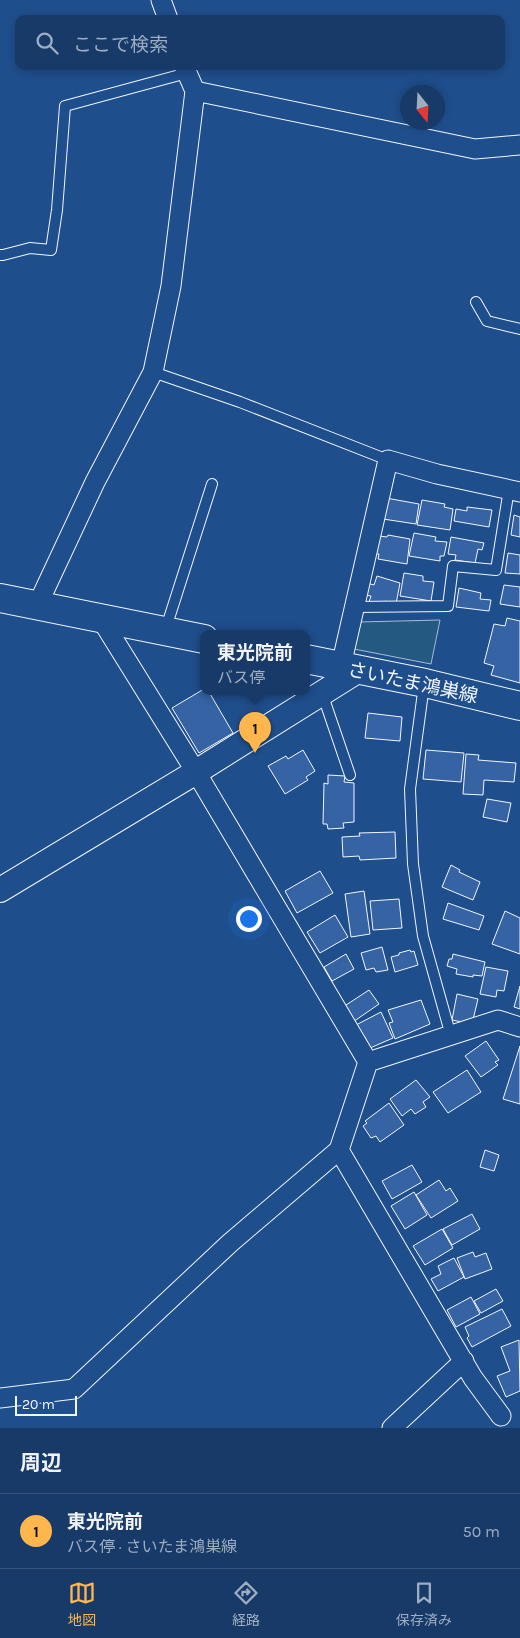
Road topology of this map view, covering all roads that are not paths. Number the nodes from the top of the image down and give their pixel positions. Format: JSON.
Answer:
{"nodes":[{"id":1,"x":161,"y":0,"type":"edge"},
{"id":2,"x":167,"y":15,"type":"edge"},
{"id":3,"x":186,"y":70,"type":"edge"},
{"id":4,"x":194,"y":91,"type":"junction"},
{"id":5,"x":520,"y":145,"type":"edge"},
{"id":6,"x":0,"y":255,"type":"edge"},
{"id":7,"x":476,"y":302,"type":"dead end"},
{"id":8,"x":520,"y":329,"type":"edge"},
{"id":9,"x":153,"y":372,"type":"junction"},
{"id":10,"x":388,"y":460,"type":"junction"},
{"id":11,"x":212,"y":484,"type":"dead end"},
{"id":12,"x":514,"y":490,"type":"edge"},
{"id":13,"x":0,"y":598,"type":"edge"},
{"id":14,"x":37,"y":606,"type":"junction"},
{"id":15,"x":355,"y":607,"type":"junction"},
{"id":16,"x":101,"y":619,"type":"junction"},
{"id":17,"x":164,"y":632,"type":"junction"},
{"id":18,"x":200,"y":638,"type":"edge"},
{"id":19,"x":310,"y":660,"type":"edge"},
{"id":20,"x":350,"y":668,"type":"junction"},
{"id":21,"x":424,"y":683,"type":"junction"},
{"id":22,"x":322,"y":693,"type":"junction"},
{"id":23,"x":520,"y":706,"type":"edge"},
{"id":24,"x":196,"y":772,"type":"junction"},
{"id":25,"x":350,"y":775,"type":"dead end"},
{"id":26,"x":0,"y":890,"type":"edge"},
{"id":27,"x":520,"y":1027,"type":"edge"},
{"id":28,"x":451,"y":1036,"type":"junction"},
{"id":29,"x":368,"y":1062,"type":"junction"},
{"id":30,"x":339,"y":1150,"type":"junction"},
{"id":31,"x":464,"y":1361,"type":"junction"},
{"id":32,"x":0,"y":1398,"type":"edge"},
{"id":33,"x":501,"y":1416,"type":"dead end"},
{"id":34,"x":392,"y":1428,"type":"edge"}],
"edges":[{"from":1,"to":2,"type":"street"},
{"from":3,"to":4,"type":"street"},
{"from":3,"to":6,"type":"lane"},
{"from":4,"to":5,"type":"street"},
{"from":4,"to":9,"type":"street"},
{"from":7,"to":8,"type":"lane"},
{"from":9,"to":10,"type":"lane"},
{"from":9,"to":14,"type":"street"},
{"from":10,"to":12,"type":"street"},
{"from":10,"to":15,"type":"street"},
{"from":11,"to":17,"type":"lane"},
{"from":12,"to":15,"type":"lane"},
{"from":13,"to":14,"type":"main road"},
{"from":14,"to":16,"type":"main road"},
{"from":15,"to":20,"type":"street"},
{"from":16,"to":17,"type":"main road"},
{"from":16,"to":24,"type":"street"},
{"from":17,"to":18,"type":"main road"},
{"from":19,"to":20,"type":"main road","name":"さいたま鴻巣線"},
{"from":20,"to":21,"type":"main road","name":"さいたま鴻巣線"},
{"from":20,"to":22,"type":"street"},
{"from":21,"to":23,"type":"main road","name":"さいたま鴻巣線"},
{"from":21,"to":28,"type":"lane"},
{"from":22,"to":24,"type":"street"},
{"from":22,"to":25,"type":"lane"},
{"from":24,"to":26,"type":"street"},
{"from":24,"to":29,"type":"street"},
{"from":27,"to":28,"type":"street"},
{"from":28,"to":29,"type":"street"},
{"from":29,"to":30,"type":"street"},
{"from":30,"to":31,"type":"street"},
{"from":30,"to":32,"type":"street"},
{"from":31,"to":33,"type":"street"},
{"from":31,"to":34,"type":"street"}]}
